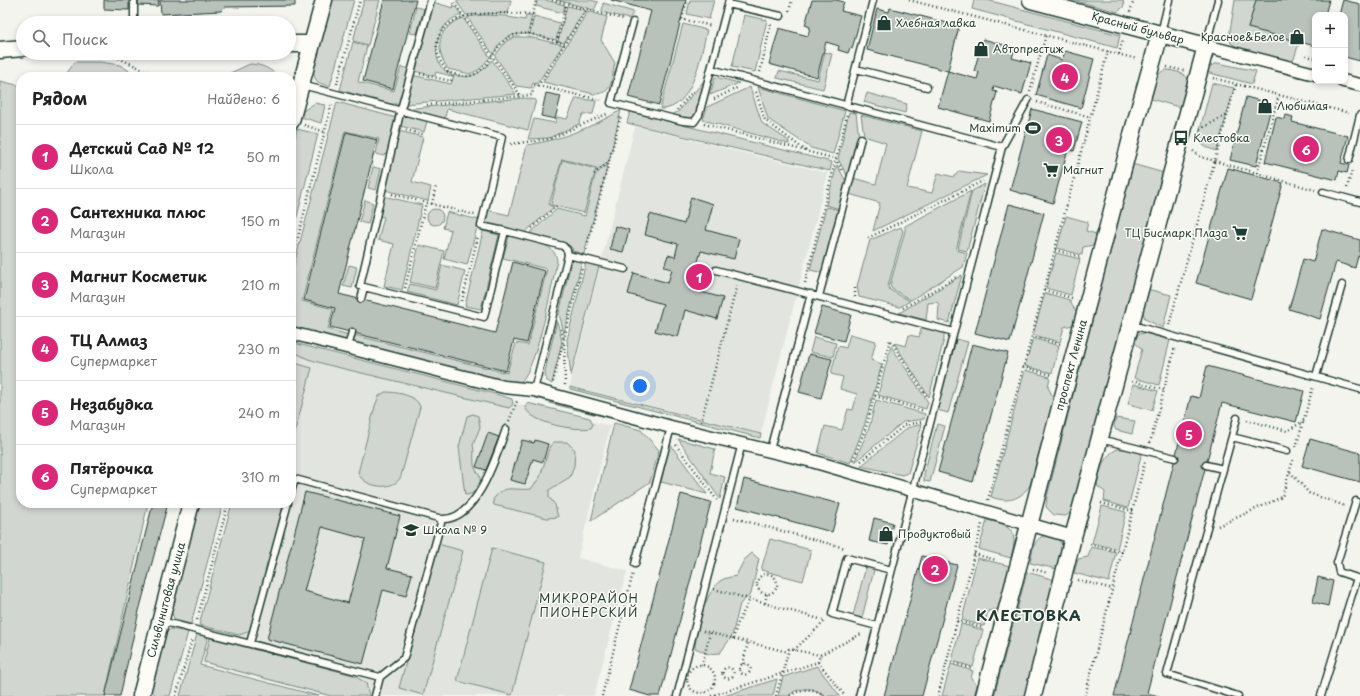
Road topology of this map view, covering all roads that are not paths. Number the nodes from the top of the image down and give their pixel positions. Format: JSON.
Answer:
{"nodes":[{"id":1,"x":134,"y":0,"type":"edge"},
{"id":2,"x":324,"y":0,"type":"edge"},
{"id":3,"x":431,"y":0,"type":"edge"},
{"id":4,"x":873,"y":0,"type":"edge"},
{"id":5,"x":1031,"y":0,"type":"edge"},
{"id":6,"x":1170,"y":0,"type":"edge"},
{"id":7,"x":1218,"y":0,"type":"edge"},
{"id":8,"x":729,"y":2,"type":"edge"},
{"id":9,"x":134,"y":16,"type":"edge"},
{"id":10,"x":781,"y":16,"type":"dead end"},
{"id":11,"x":633,"y":22,"type":"road end"},
{"id":12,"x":1160,"y":34,"type":"junction"},
{"id":13,"x":296,"y":44,"type":"edge"},
{"id":14,"x":311,"y":44,"type":"junction"},
{"id":15,"x":1206,"y":46,"type":"junction"},
{"id":16,"x":16,"y":49,"type":"edge"},
{"id":17,"x":0,"y":50,"type":"edge"},
{"id":18,"x":712,"y":69,"type":"junction"},
{"id":19,"x":856,"y":69,"type":"junction"},
{"id":20,"x":1312,"y":73,"type":"edge"},
{"id":21,"x":1348,"y":82,"type":"edge"},
{"id":22,"x":300,"y":84,"type":"junction"},
{"id":23,"x":1360,"y":86,"type":"edge"},
{"id":24,"x":927,"y":87,"type":"dead end"},
{"id":25,"x":1028,"y":100,"type":"road end"},
{"id":26,"x":848,"y":106,"type":"junction"},
{"id":27,"x":401,"y":110,"type":"junction"},
{"id":28,"x":1360,"y":116,"type":"edge"},
{"id":29,"x":296,"y":122,"type":"edge"},
{"id":30,"x":861,"y":138,"type":"dead end"},
{"id":31,"x":1002,"y":147,"type":"junction"},
{"id":32,"x":1349,"y":160,"type":"road end"},
{"id":33,"x":1323,"y":192,"type":"road end"},
{"id":34,"x":1360,"y":202,"type":"edge"},
{"id":35,"x":505,"y":232,"type":"junction"},
{"id":36,"x":568,"y":255,"type":"junction"},
{"id":37,"x":625,"y":269,"type":"dead end"},
{"id":38,"x":716,"y":270,"type":"dead end"},
{"id":39,"x":1342,"y":285,"type":"dead end"},
{"id":40,"x":364,"y":287,"type":"junction"},
{"id":41,"x":811,"y":294,"type":"junction"},
{"id":42,"x":819,"y":296,"type":"junction"},
{"id":43,"x":361,"y":299,"type":"dead end"},
{"id":44,"x":1130,"y":325,"type":"junction"},
{"id":45,"x":352,"y":332,"type":"dead end"},
{"id":46,"x":954,"y":332,"type":"junction"},
{"id":47,"x":296,"y":334,"type":"edge"},
{"id":48,"x":348,"y":347,"type":"junction"},
{"id":49,"x":1316,"y":376,"type":"junction"},
{"id":50,"x":535,"y":386,"type":"junction"},
{"id":51,"x":1360,"y":389,"type":"edge"},
{"id":52,"x":1237,"y":418,"type":"road end"},
{"id":53,"x":506,"y":429,"type":"road end"},
{"id":54,"x":670,"y":430,"type":"junction"},
{"id":55,"x":1232,"y":437,"type":"junction"},
{"id":56,"x":1100,"y":439,"type":"junction"},
{"id":57,"x":742,"y":443,"type":"junction"},
{"id":58,"x":770,"y":450,"type":"junction"},
{"id":59,"x":1287,"y":451,"type":"dead end"},
{"id":60,"x":1175,"y":458,"type":"dead end"},
{"id":61,"x":1206,"y":465,"type":"dead end"},
{"id":62,"x":1223,"y":469,"type":"junction"},
{"id":63,"x":296,"y":479,"type":"edge"},
{"id":64,"x":912,"y":490,"type":"junction"},
{"id":65,"x":1356,"y":501,"type":"dead end"},
{"id":66,"x":190,"y":508,"type":"edge"},
{"id":67,"x":287,"y":508,"type":"edge"},
{"id":68,"x":442,"y":519,"type":"junction"},
{"id":69,"x":1030,"y":524,"type":"junction"},
{"id":70,"x":1073,"y":537,"type":"junction"},
{"id":71,"x":635,"y":564,"type":"road end"},
{"id":72,"x":891,"y":570,"type":"junction"},
{"id":73,"x":1358,"y":579,"type":"edge"},
{"id":74,"x":161,"y":620,"type":"junction"},
{"id":75,"x":877,"y":626,"type":"junction"},
{"id":76,"x":250,"y":643,"type":"junction"},
{"id":77,"x":380,"y":677,"type":"junction"},
{"id":78,"x":141,"y":696,"type":"edge"},
{"id":79,"x":375,"y":696,"type":"edge"},
{"id":80,"x":677,"y":696,"type":"edge"},
{"id":81,"x":859,"y":696,"type":"edge"},
{"id":82,"x":984,"y":696,"type":"edge"},
{"id":83,"x":1033,"y":696,"type":"edge"},
{"id":84,"x":1238,"y":696,"type":"edge"},
{"id":85,"x":1321,"y":696,"type":"edge"}],
"edges":[{"from":1,"to":9,"type":"lane"},
{"from":2,"to":14,"type":"street"},
{"from":3,"to":27,"type":"lane"},
{"from":4,"to":19,"type":"lane"},
{"from":5,"to":12,"type":"street","name":"Красный бульвар"},
{"from":6,"to":12,"type":"lane"},
{"from":7,"to":15,"type":"lane"},
{"from":8,"to":10,"type":"lane"},
{"from":8,"to":18,"type":"lane"},
{"from":11,"to":18,"type":"lane"},
{"from":12,"to":15,"type":"street","name":"Красный бульвар"},
{"from":12,"to":69,"type":"street","name":"проспект Ленина"},
{"from":13,"to":14,"type":"street"},
{"from":14,"to":22,"type":"street"},
{"from":15,"to":20,"type":"street","name":"Красный бульвар"},
{"from":15,"to":44,"type":"street"},
{"from":16,"to":17,"type":"street"},
{"from":18,"to":26,"type":"lane"},
{"from":19,"to":24,"type":"lane"},
{"from":19,"to":26,"type":"lane"},
{"from":21,"to":23,"type":"street"},
{"from":22,"to":27,"type":"lane"},
{"from":22,"to":29,"type":"street"},
{"from":25,"to":31,"type":"lane"},
{"from":26,"to":31,"type":"lane"},
{"from":27,"to":35,"type":"lane"},
{"from":27,"to":40,"type":"lane"},
{"from":28,"to":32,"type":"lane"},
{"from":30,"to":42,"type":"lane"},
{"from":31,"to":46,"type":"lane"},
{"from":33,"to":34,"type":"lane"},
{"from":35,"to":36,"type":"lane"},
{"from":35,"to":40,"type":"lane"},
{"from":36,"to":37,"type":"lane"},
{"from":36,"to":50,"type":"lane"},
{"from":38,"to":41,"type":"lane"},
{"from":39,"to":49,"type":"lane"},
{"from":40,"to":43,"type":"lane"},
{"from":41,"to":42,"type":"lane"},
{"from":41,"to":58,"type":"lane"},
{"from":42,"to":46,"type":"lane"},
{"from":44,"to":49,"type":"lane"},
{"from":44,"to":56,"type":"street"},
{"from":45,"to":48,"type":"lane"},
{"from":46,"to":64,"type":"lane"},
{"from":47,"to":48,"type":"street"},
{"from":48,"to":50,"type":"street"},
{"from":49,"to":51,"type":"lane"},
{"from":50,"to":54,"type":"street"},
{"from":52,"to":55,"type":"lane"},
{"from":53,"to":68,"type":"lane"},
{"from":54,"to":57,"type":"street"},
{"from":54,"to":71,"type":"lane"},
{"from":55,"to":59,"type":"lane"},
{"from":55,"to":62,"type":"lane"},
{"from":56,"to":60,"type":"lane"},
{"from":56,"to":70,"type":"street"},
{"from":57,"to":58,"type":"street"},
{"from":57,"to":80,"type":"lane"},
{"from":58,"to":64,"type":"street"},
{"from":61,"to":62,"type":"lane"},
{"from":62,"to":84,"type":"lane"},
{"from":63,"to":68,"type":"lane"},
{"from":64,"to":69,"type":"street"},
{"from":64,"to":72,"type":"lane"},
{"from":65,"to":73,"type":"lane"},
{"from":66,"to":74,"type":"street","name":"Сильвинитовая улица"},
{"from":67,"to":76,"type":"lane"},
{"from":68,"to":77,"type":"lane"},
{"from":69,"to":70,"type":"street"},
{"from":69,"to":82,"type":"street","name":"проспект Ленина"},
{"from":70,"to":83,"type":"street"},
{"from":72,"to":75,"type":"lane"},
{"from":72,"to":75,"type":"lane"},
{"from":73,"to":85,"type":"lane"},
{"from":74,"to":76,"type":"lane"},
{"from":74,"to":78,"type":"street","name":"Сильвинитовая улица"},
{"from":75,"to":81,"type":"lane"},
{"from":76,"to":77,"type":"lane"},
{"from":77,"to":79,"type":"lane"}]}
